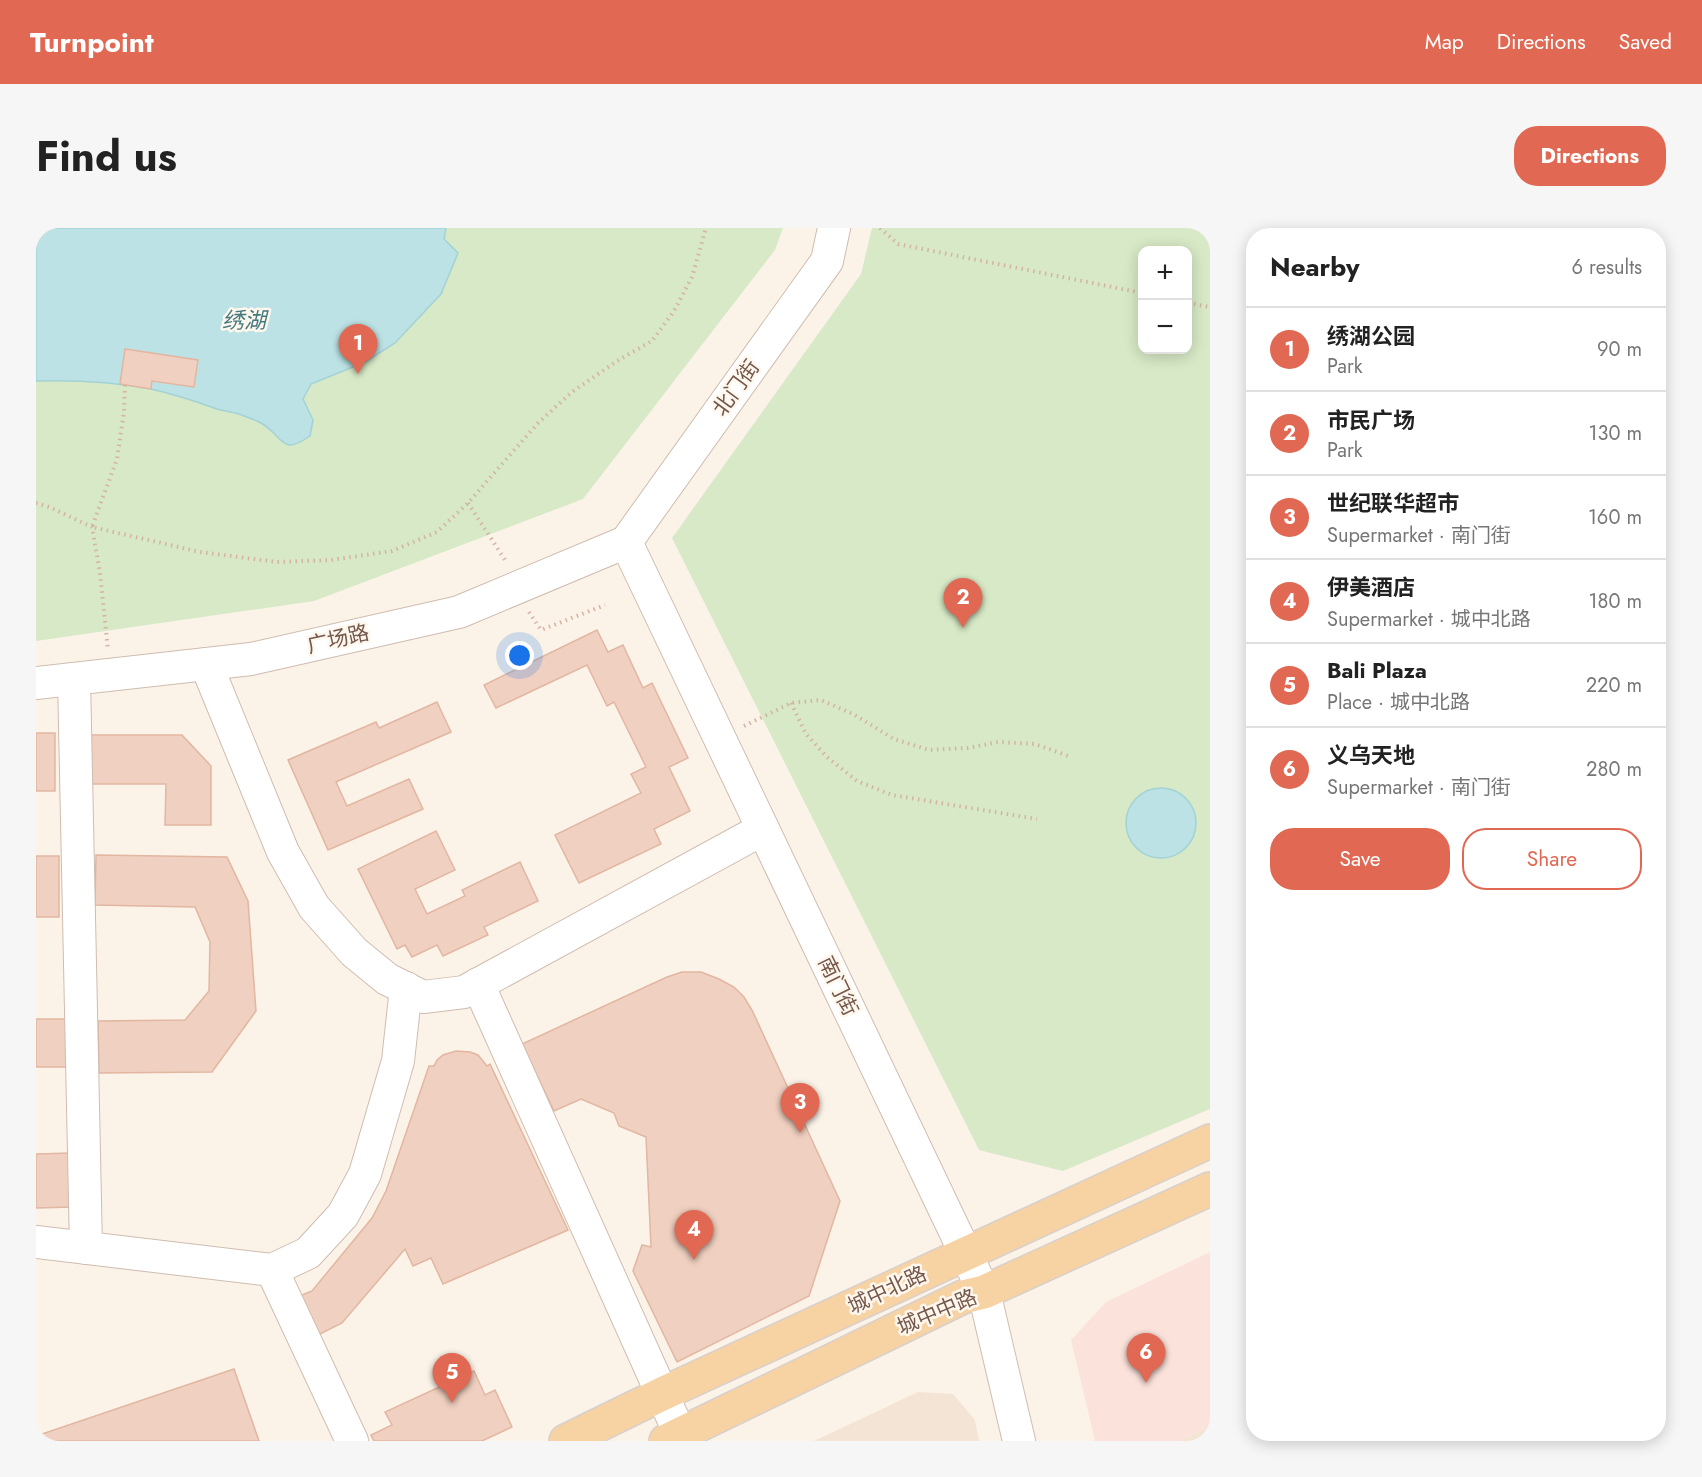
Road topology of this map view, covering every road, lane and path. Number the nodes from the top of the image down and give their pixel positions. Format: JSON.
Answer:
{"nodes":[{"id":1,"x":706,"y":228,"type":"edge"},
{"id":2,"x":834,"y":228,"type":"edge"},
{"id":3,"x":880,"y":228,"type":"edge"},
{"id":4,"x":1138,"y":292,"type":"edge"},
{"id":5,"x":1192,"y":304,"type":"edge"},
{"id":6,"x":1210,"y":307,"type":"edge"},
{"id":7,"x":125,"y":385,"type":"dead end"},
{"id":8,"x":468,"y":503,"type":"junction"},
{"id":9,"x":36,"y":504,"type":"edge"},
{"id":10,"x":92,"y":527,"type":"junction"},
{"id":11,"x":616,"y":546,"type":"junction"},
{"id":12,"x":510,"y":567,"type":"dead end"},
{"id":13,"x":605,"y":605,"type":"dead end"},
{"id":14,"x":526,"y":606,"type":"dead end"},
{"id":15,"x":206,"y":664,"type":"junction"},
{"id":16,"x":111,"y":675,"type":"junction"},
{"id":17,"x":74,"y":679,"type":"junction"},
{"id":18,"x":36,"y":683,"type":"edge"},
{"id":19,"x":791,"y":703,"type":"junction"},
{"id":20,"x":762,"y":717,"type":"dead end"},
{"id":21,"x":1071,"y":757,"type":"dead end"},
{"id":22,"x":1037,"y":819,"type":"dead end"},
{"id":23,"x":755,"y":833,"type":"junction"},
{"id":24,"x":478,"y":984,"type":"junction"},
{"id":25,"x":406,"y":988,"type":"junction"},
{"id":26,"x":1210,"y":1141,"type":"edge"},
{"id":27,"x":1210,"y":1189,"type":"edge"},
{"id":28,"x":36,"y":1242,"type":"edge"},
{"id":29,"x":86,"y":1248,"type":"junction"},
{"id":30,"x":958,"y":1258,"type":"junction"},
{"id":31,"x":272,"y":1270,"type":"junction"},
{"id":32,"x":974,"y":1294,"type":"junction"},
{"id":33,"x":662,"y":1394,"type":"junction"},
{"id":34,"x":673,"y":1438,"type":"edge"},
{"id":35,"x":352,"y":1441,"type":"edge"},
{"id":36,"x":566,"y":1441,"type":"edge"},
{"id":37,"x":997,"y":1441,"type":"edge"},
{"id":38,"x":1019,"y":1441,"type":"edge"}],
"edges":[{"from":1,"to":8,"type":"path"},
{"from":2,"to":11,"type":"street","name":"北门街"},
{"from":3,"to":4,"type":"path"},
{"from":5,"to":6,"type":"path"},
{"from":7,"to":10,"type":"path"},
{"from":8,"to":10,"type":"path"},
{"from":8,"to":12,"type":"path"},
{"from":9,"to":10,"type":"path"},
{"from":10,"to":16,"type":"path"},
{"from":11,"to":15,"type":"street","name":"广场路"},
{"from":11,"to":23,"type":"street","name":"南门街"},
{"from":13,"to":14,"type":"path"},
{"from":15,"to":16,"type":"street","name":"广场路"},
{"from":15,"to":25,"type":"street"},
{"from":16,"to":17,"type":"street","name":"广场路"},
{"from":17,"to":18,"type":"street","name":"广场路"},
{"from":17,"to":29,"type":"street"},
{"from":19,"to":20,"type":"path"},
{"from":19,"to":21,"type":"path"},
{"from":19,"to":22,"type":"path"},
{"from":23,"to":24,"type":"street"},
{"from":23,"to":30,"type":"street","name":"南门街"},
{"from":24,"to":25,"type":"street"},
{"from":24,"to":33,"type":"street"},
{"from":25,"to":31,"type":"street"},
{"from":26,"to":30,"type":"main road","name":"城中北路"},
{"from":27,"to":32,"type":"main road","name":"城中中路"},
{"from":28,"to":29,"type":"street"},
{"from":29,"to":31,"type":"street"},
{"from":30,"to":32,"type":"street","name":"南门街"},
{"from":30,"to":33,"type":"main road","name":"城中北路"},
{"from":31,"to":35,"type":"street"},
{"from":32,"to":34,"type":"main road","name":"城中中路"},
{"from":32,"to":37,"type":"street","name":"南门街"},
{"from":32,"to":38,"type":"street","name":"南门街"},
{"from":33,"to":34,"type":"street"},
{"from":33,"to":36,"type":"main road","name":"城中北路"}]}
